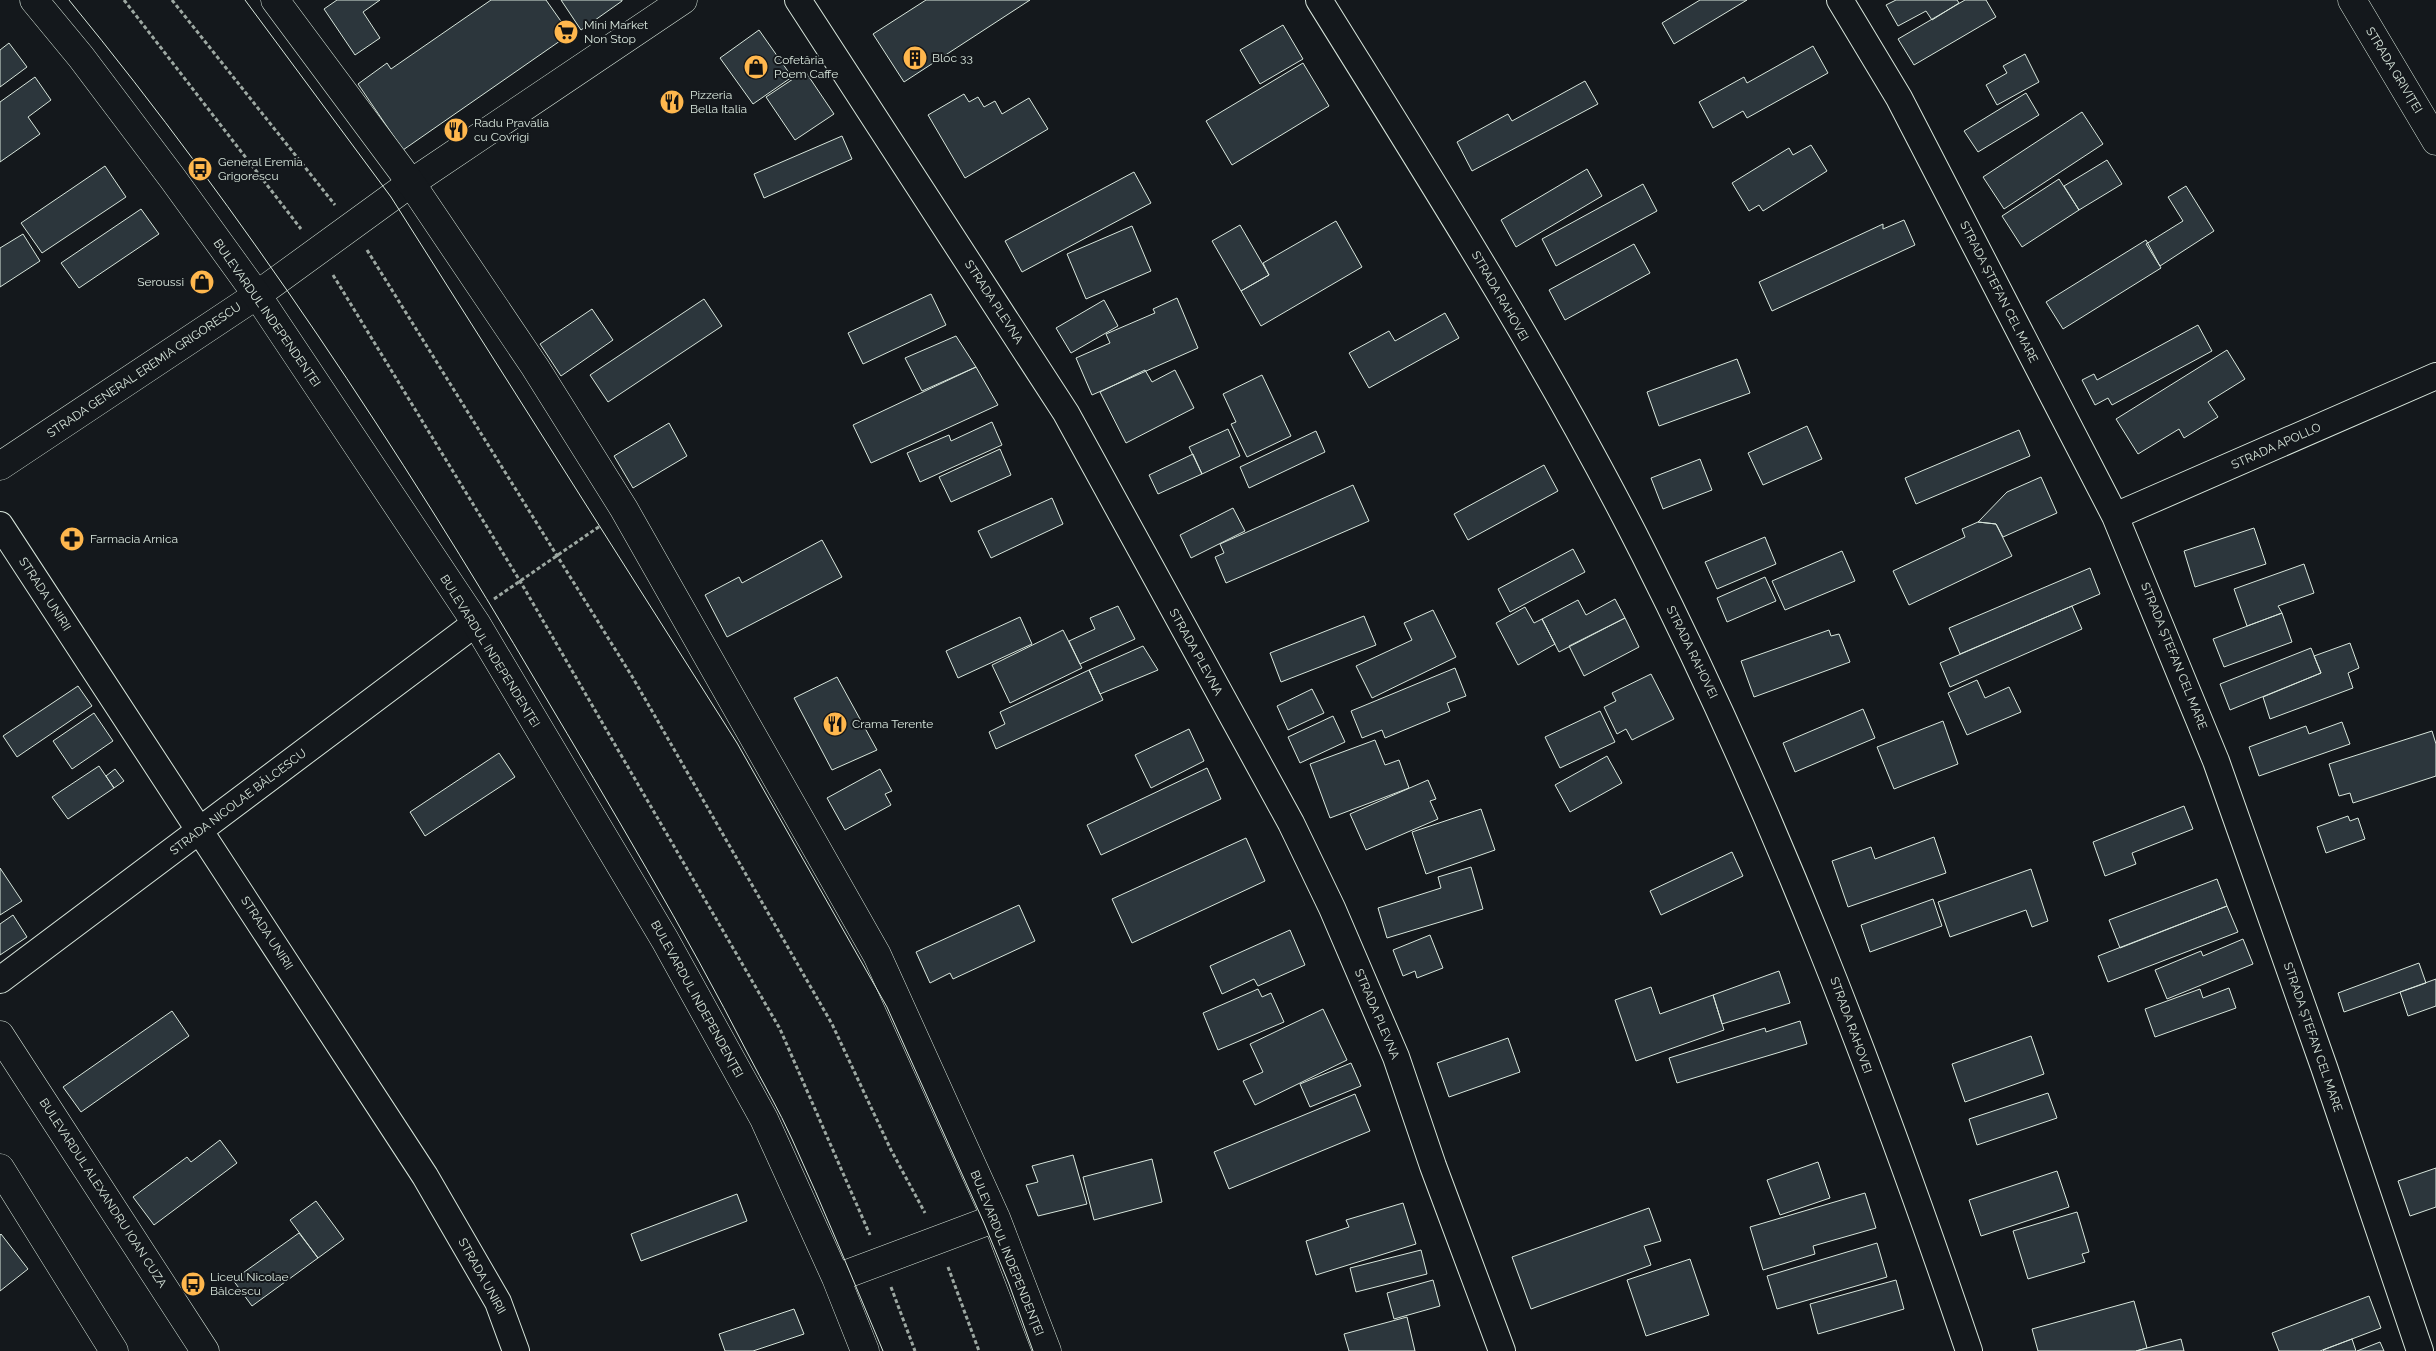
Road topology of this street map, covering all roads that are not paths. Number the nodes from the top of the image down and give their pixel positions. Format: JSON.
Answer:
{"nodes":[{"id":1,"x":34,"y":0,"type":"edge"},
{"id":2,"x":275,"y":0,"type":"edge"},
{"id":3,"x":683,"y":0,"type":"edge"},
{"id":4,"x":798,"y":0,"type":"edge"},
{"id":5,"x":1319,"y":0,"type":"edge"},
{"id":6,"x":1840,"y":0,"type":"edge"},
{"id":7,"x":2352,"y":0,"type":"edge"},
{"id":8,"x":2436,"y":140,"type":"edge"},
{"id":9,"x":411,"y":183,"type":"junction"},
{"id":10,"x":257,"y":295,"type":"junction"},
{"id":11,"x":2436,"y":376,"type":"edge"},
{"id":12,"x":0,"y":466,"type":"edge"},
{"id":13,"x":2115,"y":516,"type":"junction"},
{"id":14,"x":0,"y":525,"type":"edge"},
{"id":15,"x":476,"y":623,"type":"junction"},
{"id":16,"x":200,"y":831,"type":"junction"},
{"id":17,"x":0,"y":980,"type":"edge"},
{"id":18,"x":0,"y":1034,"type":"edge"},
{"id":19,"x":0,"y":1168,"type":"edge"},
{"id":20,"x":996,"y":1218,"type":"junction"},
{"id":21,"x":836,"y":1278,"type":"junction"},
{"id":22,"x":114,"y":1351,"type":"edge"},
{"id":23,"x":205,"y":1351,"type":"edge"},
{"id":24,"x":516,"y":1351,"type":"edge"},
{"id":25,"x":865,"y":1351,"type":"edge"},
{"id":26,"x":1047,"y":1351,"type":"edge"},
{"id":27,"x":1502,"y":1351,"type":"edge"},
{"id":28,"x":1969,"y":1351,"type":"edge"},
{"id":29,"x":2420,"y":1351,"type":"edge"}],
"edges":[{"from":1,"to":10,"type":"main road","name":"BULEVARDUL INDEPENDENȚEI"},
{"from":2,"to":9,"type":"main road","name":"BULEVARDUL INDEPENDENȚEI"},
{"from":3,"to":9,"type":"main road","name":"STRADA GENERAL EREMIA GRIGORESCU"},
{"from":4,"to":27,"type":"street","name":"STRADA PLEVNA"},
{"from":5,"to":28,"type":"street","name":"STRADA RAHOVEI"},
{"from":6,"to":13,"type":"street","name":"STRADA ȘTEFAN CEL MARE"},
{"from":7,"to":8,"type":"main road","name":"STRADA GRIVIȚEI"},
{"from":9,"to":10,"type":"main road","name":"STRADA GENERAL EREMIA GRIGORESCU"},
{"from":9,"to":20,"type":"main road","name":"BULEVARDUL INDEPENDENȚEI"},
{"from":10,"to":12,"type":"main road","name":"STRADA GENERAL EREMIA GRIGORESCU"},
{"from":10,"to":15,"type":"main road","name":"BULEVARDUL INDEPENDENȚEI"},
{"from":11,"to":13,"type":"street","name":"STRADA APOLLO"},
{"from":13,"to":29,"type":"street","name":"STRADA ȘTEFAN CEL MARE"},
{"from":14,"to":16,"type":"street","name":"STRADA UNIRII"},
{"from":15,"to":16,"type":"street","name":"STRADA NICOLAE BĂLCESCU"},
{"from":15,"to":21,"type":"main road","name":"BULEVARDUL INDEPENDENȚEI"},
{"from":16,"to":17,"type":"street","name":"STRADA NICOLAE BĂLCESCU"},
{"from":16,"to":24,"type":"street","name":"STRADA UNIRII"},
{"from":18,"to":23,"type":"main road","name":"BULEVARDUL ALEXANDRU IOAN CUZA"},
{"from":19,"to":22,"type":"main road"},
{"from":20,"to":21,"type":"main road"},
{"from":20,"to":26,"type":"main road","name":"BULEVARDUL INDEPENDENȚEI"},
{"from":21,"to":25,"type":"main road","name":"BULEVARDUL INDEPENDENȚEI"}]}
